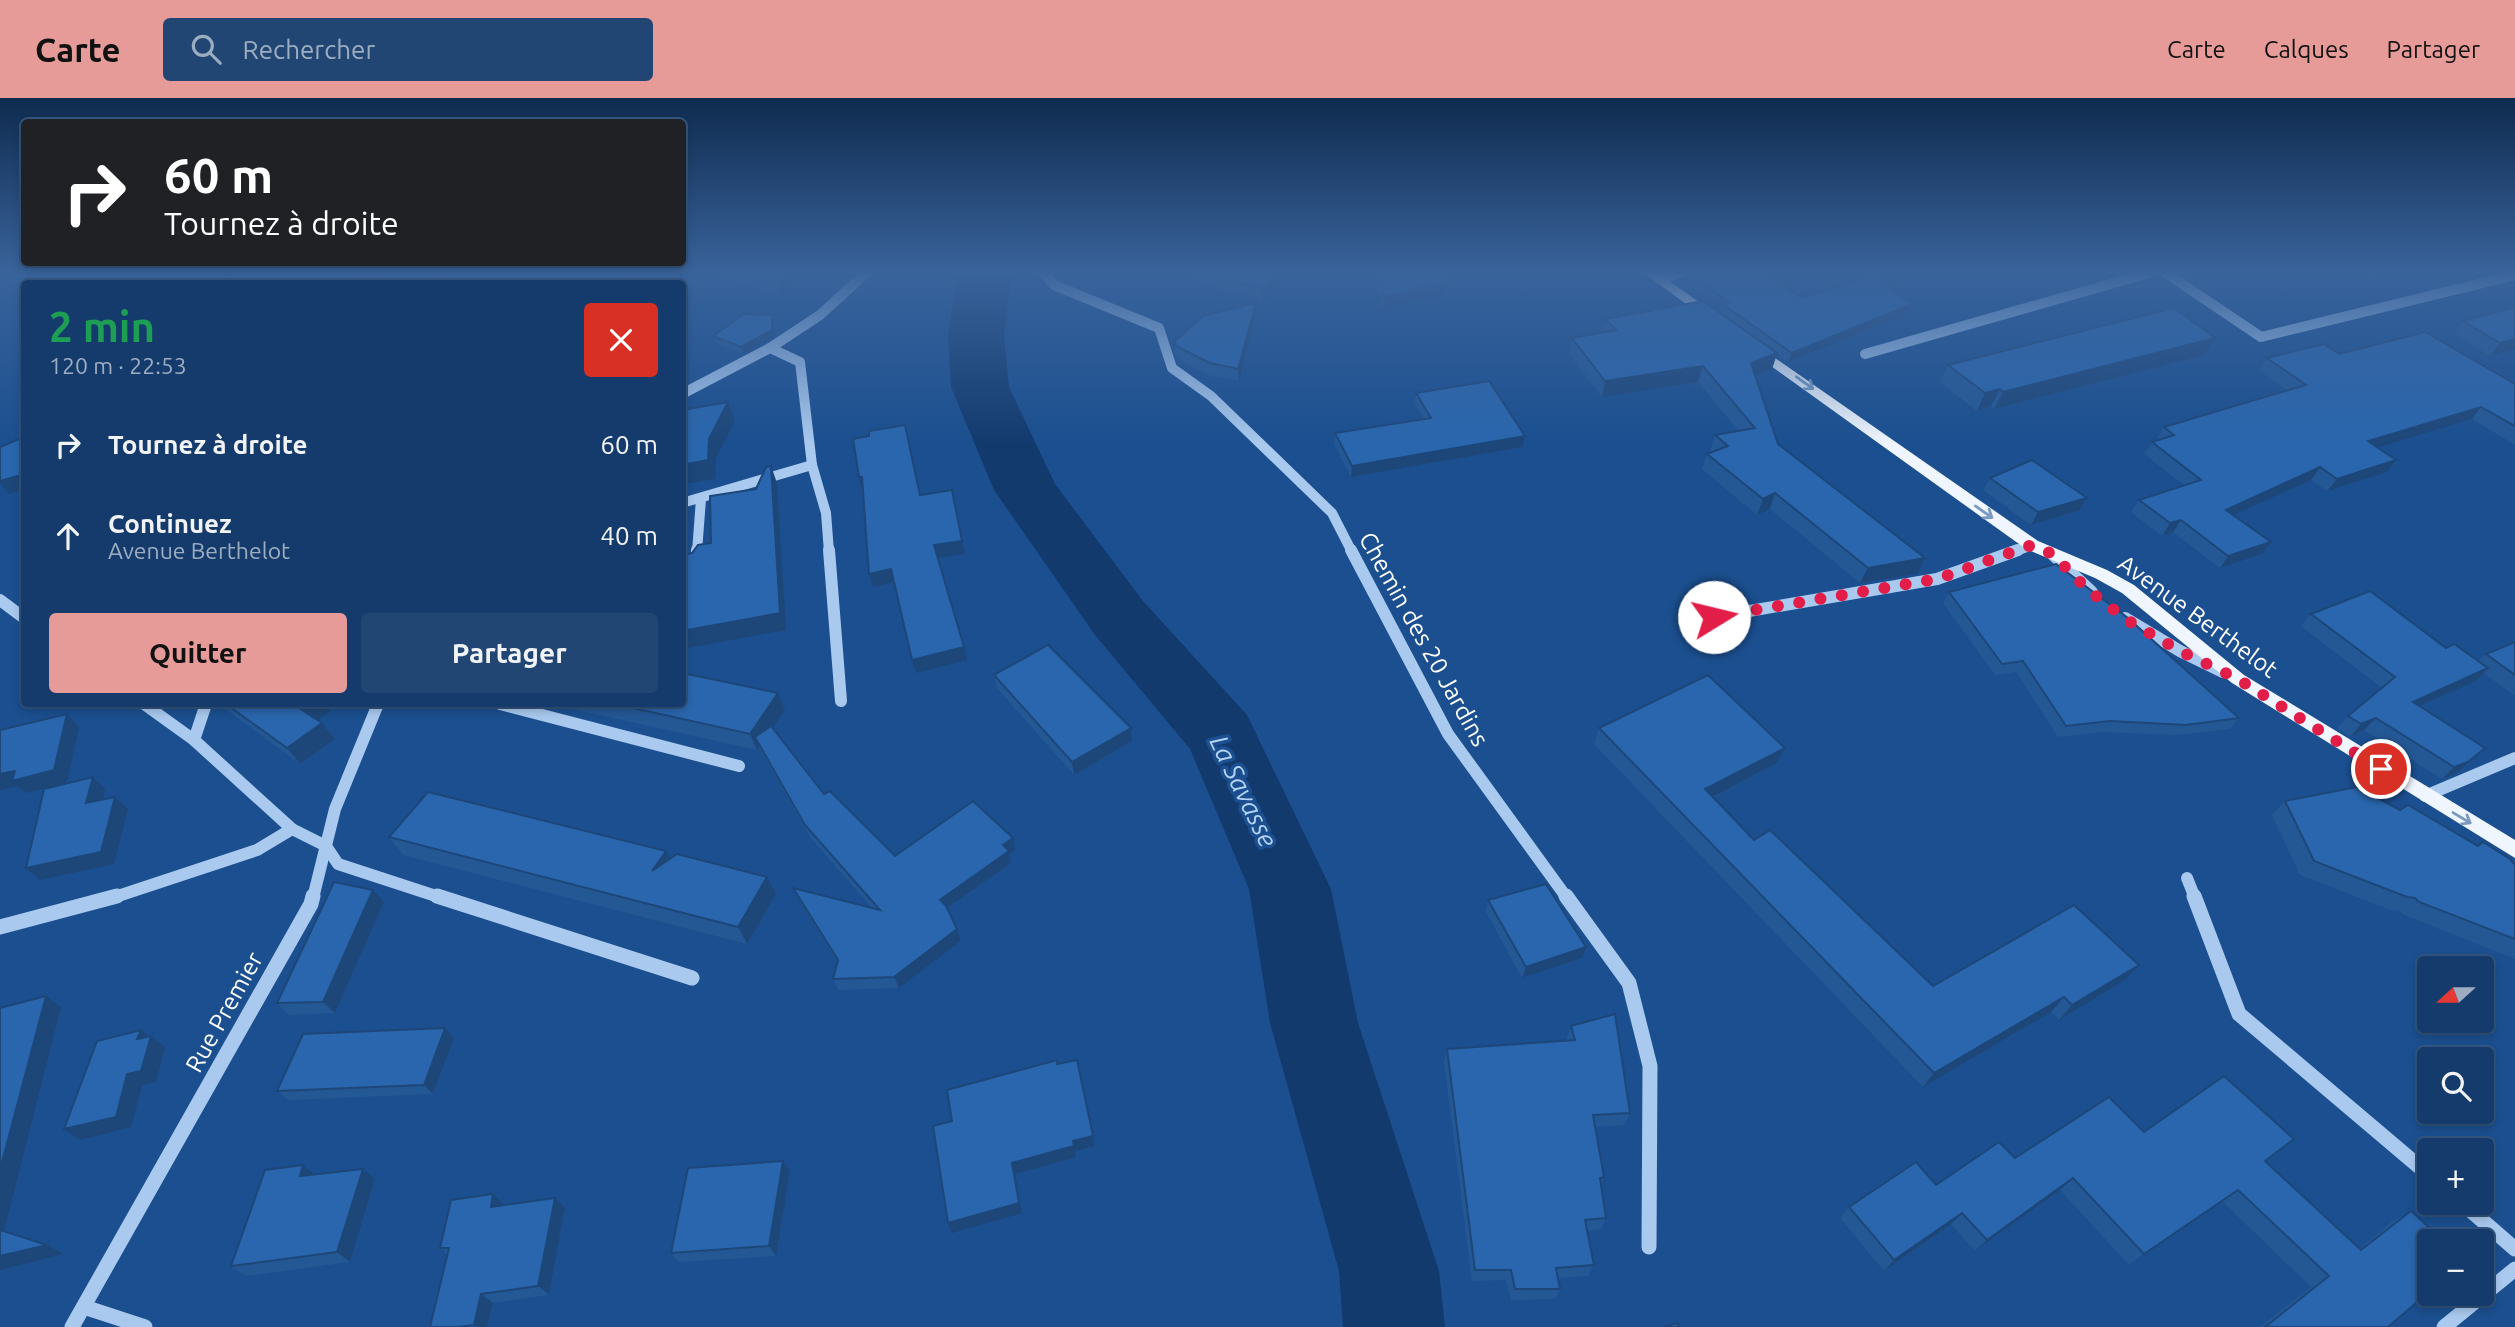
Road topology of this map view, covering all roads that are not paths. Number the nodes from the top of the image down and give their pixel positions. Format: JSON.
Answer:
{"nodes":[{"id":1,"x":797,"y":330,"type":"edge"},
{"id":2,"x":1161,"y":330,"type":"edge"},
{"id":3,"x":1949,"y":330,"type":"edge"},
{"id":4,"x":2252,"y":330,"type":"edge"},
{"id":5,"x":2289,"y":330,"type":"edge"},
{"id":6,"x":1748,"y":342,"type":"edge"},
{"id":7,"x":770,"y":348,"type":"junction"},
{"id":8,"x":1865,"y":355,"type":"dead end"},
{"id":9,"x":686,"y":392,"type":"edge"},
{"id":10,"x":812,"y":464,"type":"junction"},
{"id":11,"x":701,"y":499,"type":"junction"},
{"id":12,"x":686,"y":502,"type":"edge"},
{"id":13,"x":2032,"y":545,"type":"junction"},
{"id":14,"x":2052,"y":554,"type":"junction"},
{"id":15,"x":686,"y":564,"type":"edge"},
{"id":16,"x":0,"y":600,"type":"edge"},
{"id":17,"x":21,"y":616,"type":"edge"},
{"id":18,"x":1714,"y":617,"type":"dead end"},
{"id":19,"x":2238,"y":679,"type":"junction"},
{"id":20,"x":841,"y":701,"type":"dead end"},
{"id":21,"x":148,"y":707,"type":"edge"},
{"id":22,"x":205,"y":707,"type":"edge"},
{"id":23,"x":377,"y":707,"type":"edge"},
{"id":24,"x":512,"y":707,"type":"edge"},
{"id":25,"x":194,"y":740,"type":"junction"},
{"id":26,"x":2515,"y":758,"type":"edge"},
{"id":27,"x":739,"y":766,"type":"dead end"},
{"id":28,"x":2425,"y":796,"type":"junction"},
{"id":29,"x":292,"y":829,"type":"junction"},
{"id":30,"x":326,"y":845,"type":"junction"},
{"id":31,"x":2515,"y":850,"type":"edge"},
{"id":32,"x":2187,"y":878,"type":"dead end"},
{"id":33,"x":0,"y":927,"type":"edge"},
{"id":34,"x":692,"y":978,"type":"dead end"},
{"id":35,"x":2417,"y":1165,"type":"edge"},
{"id":36,"x":2475,"y":1215,"type":"edge"},
{"id":37,"x":1649,"y":1247,"type":"dead end"},
{"id":38,"x":2515,"y":1249,"type":"edge"},
{"id":39,"x":2515,"y":1269,"type":"edge"},
{"id":40,"x":84,"y":1307,"type":"junction"},
{"id":41,"x":72,"y":1327,"type":"edge"},
{"id":42,"x":145,"y":1327,"type":"edge"},
{"id":43,"x":2444,"y":1327,"type":"edge"}],
"edges":[{"from":1,"to":7,"type":"street"},
{"from":2,"to":37,"type":"street","name":"Chemin des 20 Jardins"},
{"from":3,"to":8,"type":"street"},
{"from":4,"to":5,"type":"street"},
{"from":6,"to":13,"type":"main road","name":"Avenue Berthelot","one_way":true},
{"from":7,"to":9,"type":"street"},
{"from":7,"to":10,"type":"street"},
{"from":10,"to":11,"type":"street"},
{"from":10,"to":20,"type":"street"},
{"from":11,"to":12,"type":"street"},
{"from":11,"to":15,"type":"street"},
{"from":13,"to":14,"type":"main road","name":"Avenue Berthelot"},
{"from":13,"to":18,"type":"street"},
{"from":14,"to":19,"type":"street"},
{"from":14,"to":19,"type":"main road","name":"Avenue Berthelot"},
{"from":16,"to":17,"type":"street"},
{"from":19,"to":28,"type":"main road","name":"Avenue Berthelot"},
{"from":21,"to":25,"type":"street"},
{"from":22,"to":25,"type":"street"},
{"from":23,"to":30,"type":"street","name":"Rue Premier"},
{"from":24,"to":27,"type":"street"},
{"from":25,"to":29,"type":"street"},
{"from":26,"to":28,"type":"street"},
{"from":28,"to":31,"type":"main road","name":"Avenue Berthelot","one_way":true},
{"from":29,"to":30,"type":"street"},
{"from":29,"to":33,"type":"street"},
{"from":30,"to":34,"type":"street"},
{"from":30,"to":40,"type":"street","name":"Rue Premier"},
{"from":32,"to":35,"type":"street"},
{"from":36,"to":38,"type":"street"},
{"from":39,"to":43,"type":"street"},
{"from":40,"to":41,"type":"street","name":"Rue Premier"},
{"from":40,"to":42,"type":"street"}]}
